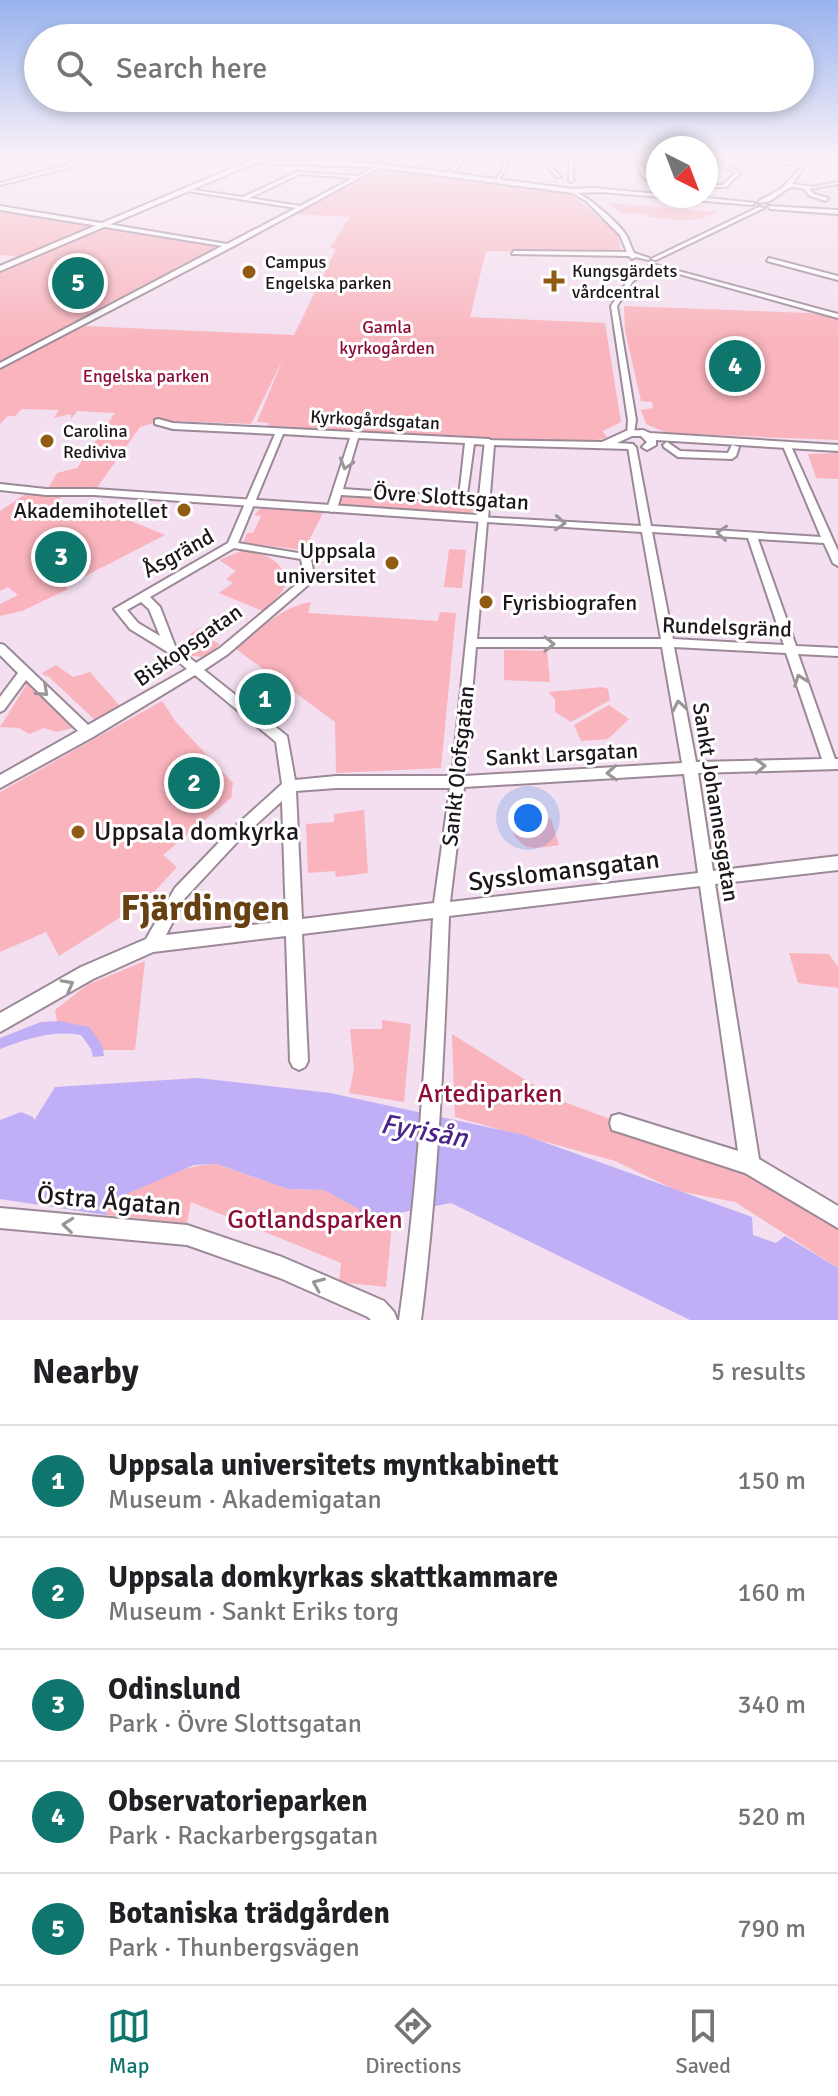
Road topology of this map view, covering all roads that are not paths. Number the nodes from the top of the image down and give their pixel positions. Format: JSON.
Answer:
{"nodes":[{"id":1,"x":59,"y":218,"type":"edge"},
{"id":2,"x":123,"y":218,"type":"edge"},
{"id":3,"x":281,"y":218,"type":"edge"},
{"id":4,"x":608,"y":218,"type":"edge"},
{"id":5,"x":731,"y":218,"type":"edge"},
{"id":6,"x":105,"y":225,"type":"junction"},
{"id":7,"x":230,"y":246,"type":"junction"},
{"id":8,"x":514,"y":253,"type":"dead end"},
{"id":9,"x":629,"y":254,"type":"junction"},
{"id":10,"x":769,"y":260,"type":"dead end"},
{"id":11,"x":652,"y":263,"type":"junction"},
{"id":12,"x":0,"y":269,"type":"edge"},
{"id":13,"x":838,"y":278,"type":"edge"},
{"id":14,"x":838,"y":316,"type":"edge"},
{"id":15,"x":0,"y":366,"type":"edge"},
{"id":16,"x":632,"y":420,"type":"junction"},
{"id":17,"x":158,"y":422,"type":"dead end"},
{"id":18,"x":280,"y":432,"type":"junction"},
{"id":19,"x":355,"y":435,"type":"junction"},
{"id":20,"x":646,"y":439,"type":"junction"},
{"id":21,"x":470,"y":441,"type":"junction"},
{"id":22,"x":628,"y":441,"type":"junction"},
{"id":23,"x":489,"y":442,"type":"junction"},
{"id":24,"x":787,"y":446,"type":"junction"},
{"id":25,"x":838,"y":448,"type":"edge"},
{"id":26,"x":2,"y":487,"type":"edge"},
{"id":27,"x":338,"y":492,"type":"junction"},
{"id":28,"x":250,"y":502,"type":"junction"},
{"id":29,"x":332,"y":509,"type":"junction"},
{"id":30,"x":482,"y":519,"type":"junction"},
{"id":31,"x":647,"y":528,"type":"junction"},
{"id":32,"x":752,"y":535,"type":"junction"},
{"id":33,"x":828,"y":540,"type":"junction"},
{"id":34,"x":232,"y":545,"type":"junction"},
{"id":35,"x":838,"y":563,"type":"edge"},
{"id":36,"x":133,"y":598,"type":"junction"},
{"id":37,"x":471,"y":643,"type":"junction"},
{"id":38,"x":668,"y":643,"type":"junction"},
{"id":39,"x":0,"y":648,"type":"edge"},
{"id":40,"x":170,"y":648,"type":"junction"},
{"id":41,"x":789,"y":649,"type":"junction"},
{"id":42,"x":838,"y":652,"type":"edge"},
{"id":43,"x":195,"y":670,"type":"junction"},
{"id":44,"x":25,"y":672,"type":"junction"},
{"id":45,"x":0,"y":707,"type":"edge"},
{"id":46,"x":88,"y":733,"type":"junction"},
{"id":47,"x":834,"y":764,"type":"edge"},
{"id":48,"x":690,"y":768,"type":"junction"},
{"id":49,"x":0,"y":782,"type":"edge"},
{"id":50,"x":458,"y":782,"type":"junction"},
{"id":51,"x":289,"y":786,"type":"junction"},
{"id":52,"x":838,"y":863,"type":"edge"},
{"id":53,"x":707,"y":879,"type":"junction"},
{"id":54,"x":441,"y":910,"type":"junction"},
{"id":55,"x":295,"y":929,"type":"junction"},
{"id":56,"x":152,"y":944,"type":"junction"},
{"id":57,"x":0,"y":1023,"type":"edge"},
{"id":58,"x":299,"y":1061,"type":"dead end"},
{"id":59,"x":619,"y":1123,"type":"dead end"},
{"id":60,"x":750,"y":1165,"type":"junction"},
{"id":61,"x":0,"y":1218,"type":"edge"},
{"id":62,"x":838,"y":1218,"type":"edge"},
{"id":63,"x":386,"y":1320,"type":"edge"},
{"id":64,"x":410,"y":1320,"type":"edge"}],
"edges":[{"from":1,"to":6,"type":"street"},
{"from":2,"to":6,"type":"street"},
{"from":3,"to":7,"type":"street"},
{"from":4,"to":9,"type":"street"},
{"from":5,"to":11,"type":"street","name":"Sankt Johannesgatan"},
{"from":6,"to":7,"type":"street"},
{"from":6,"to":12,"type":"street"},
{"from":7,"to":15,"type":"street"},
{"from":8,"to":9,"type":"street"},
{"from":9,"to":11,"type":"street"},
{"from":10,"to":13,"type":"street"},
{"from":11,"to":14,"type":"street"},
{"from":11,"to":16,"type":"street","name":"Sankt Johannesgatan"},
{"from":16,"to":20,"type":"street"},
{"from":16,"to":22,"type":"street","name":"Sankt Johannesgatan"},
{"from":17,"to":18,"type":"street","name":"Kyrkogårdsgatan"},
{"from":18,"to":19,"type":"street","name":"Kyrkogårdsgatan"},
{"from":18,"to":28,"type":"street","name":"Åsgränd"},
{"from":19,"to":21,"type":"street","name":"Kyrkogårdsgatan"},
{"from":19,"to":27,"type":"street","one_way":true},
{"from":20,"to":22,"type":"street","name":"Kyrkogårdsgatan"},
{"from":20,"to":24,"type":"street"},
{"from":20,"to":24,"type":"street"},
{"from":21,"to":23,"type":"street","name":"Kyrkogårdsgatan"},
{"from":21,"to":27,"type":"street","name":"Övre Slottsgatan"},
{"from":22,"to":23,"type":"street","name":"Kyrkogårdsgatan"},
{"from":22,"to":31,"type":"street","name":"Sankt Johannesgatan"},
{"from":23,"to":30,"type":"street","name":"Sankt Olofsgatan"},
{"from":24,"to":25,"type":"street"},
{"from":24,"to":33,"type":"street"},
{"from":26,"to":28,"type":"street","name":"Övre Slottsgatan"},
{"from":27,"to":29,"type":"street"},
{"from":28,"to":29,"type":"street","name":"Övre Slottsgatan"},
{"from":28,"to":34,"type":"street","name":"Åsgränd"},
{"from":29,"to":30,"type":"street","name":"Övre Slottsgatan"},
{"from":30,"to":31,"type":"street","name":"Övre Slottsgatan","one_way":true},
{"from":30,"to":37,"type":"street","name":"Sankt Olofsgatan"},
{"from":32,"to":31,"type":"street","name":"Övre Slottsgatan","one_way":true},
{"from":31,"to":38,"type":"street","name":"Sankt Johannesgatan"},
{"from":32,"to":33,"type":"street","name":"Övre Slottsgatan"},
{"from":32,"to":41,"type":"street"},
{"from":33,"to":35,"type":"street"},
{"from":34,"to":36,"type":"street","name":"Åsgränd"},
{"from":34,"to":43,"type":"street","name":"Biskopsgatan"},
{"from":36,"to":40,"type":"street"},
{"from":36,"to":40,"type":"street","name":"Åsgränd"},
{"from":37,"to":38,"type":"street","name":"Rundelsgränd","one_way":true},
{"from":37,"to":50,"type":"street","name":"Sankt Olofsgatan"},
{"from":38,"to":41,"type":"street","name":"Rundelsgränd"},
{"from":48,"to":38,"type":"street","name":"Sankt Johannesgatan","one_way":true},
{"from":39,"to":44,"type":"street"},
{"from":40,"to":43,"type":"street"},
{"from":41,"to":42,"type":"street","name":"Rundelsgränd"},
{"from":47,"to":41,"type":"street","one_way":true},
{"from":43,"to":46,"type":"street","name":"Biskopsgatan"},
{"from":43,"to":51,"type":"street"},
{"from":44,"to":45,"type":"street"},
{"from":44,"to":46,"type":"street","one_way":true},
{"from":46,"to":49,"type":"street","name":"Biskopsgatan"},
{"from":48,"to":47,"type":"street","name":"Sankt Larsgatan","one_way":true},
{"from":48,"to":50,"type":"street","name":"Sankt Larsgatan","one_way":true},
{"from":48,"to":53,"type":"street","name":"Sankt Johannesgatan"},
{"from":50,"to":51,"type":"street","name":"Sankt Larsgatan"},
{"from":50,"to":54,"type":"street","name":"Sankt Olofsgatan"},
{"from":51,"to":55,"type":"street"},
{"from":51,"to":56,"type":"street"},
{"from":52,"to":53,"type":"street","name":"Sysslomansgatan"},
{"from":53,"to":54,"type":"street","name":"Sysslomansgatan"},
{"from":53,"to":60,"type":"street","name":"Sankt Johannesgatan"},
{"from":54,"to":55,"type":"street","name":"Sysslomansgatan"},
{"from":54,"to":64,"type":"street","name":"Sankt Olofsgatan"},
{"from":55,"to":56,"type":"street","name":"Sysslomansgatan"},
{"from":55,"to":58,"type":"street"},
{"from":57,"to":56,"type":"street","name":"Sysslomansgatan","one_way":true},
{"from":59,"to":60,"type":"street"},
{"from":60,"to":62,"type":"street"},
{"from":63,"to":61,"type":"street","name":"Östra Ågatan","one_way":true}]}
